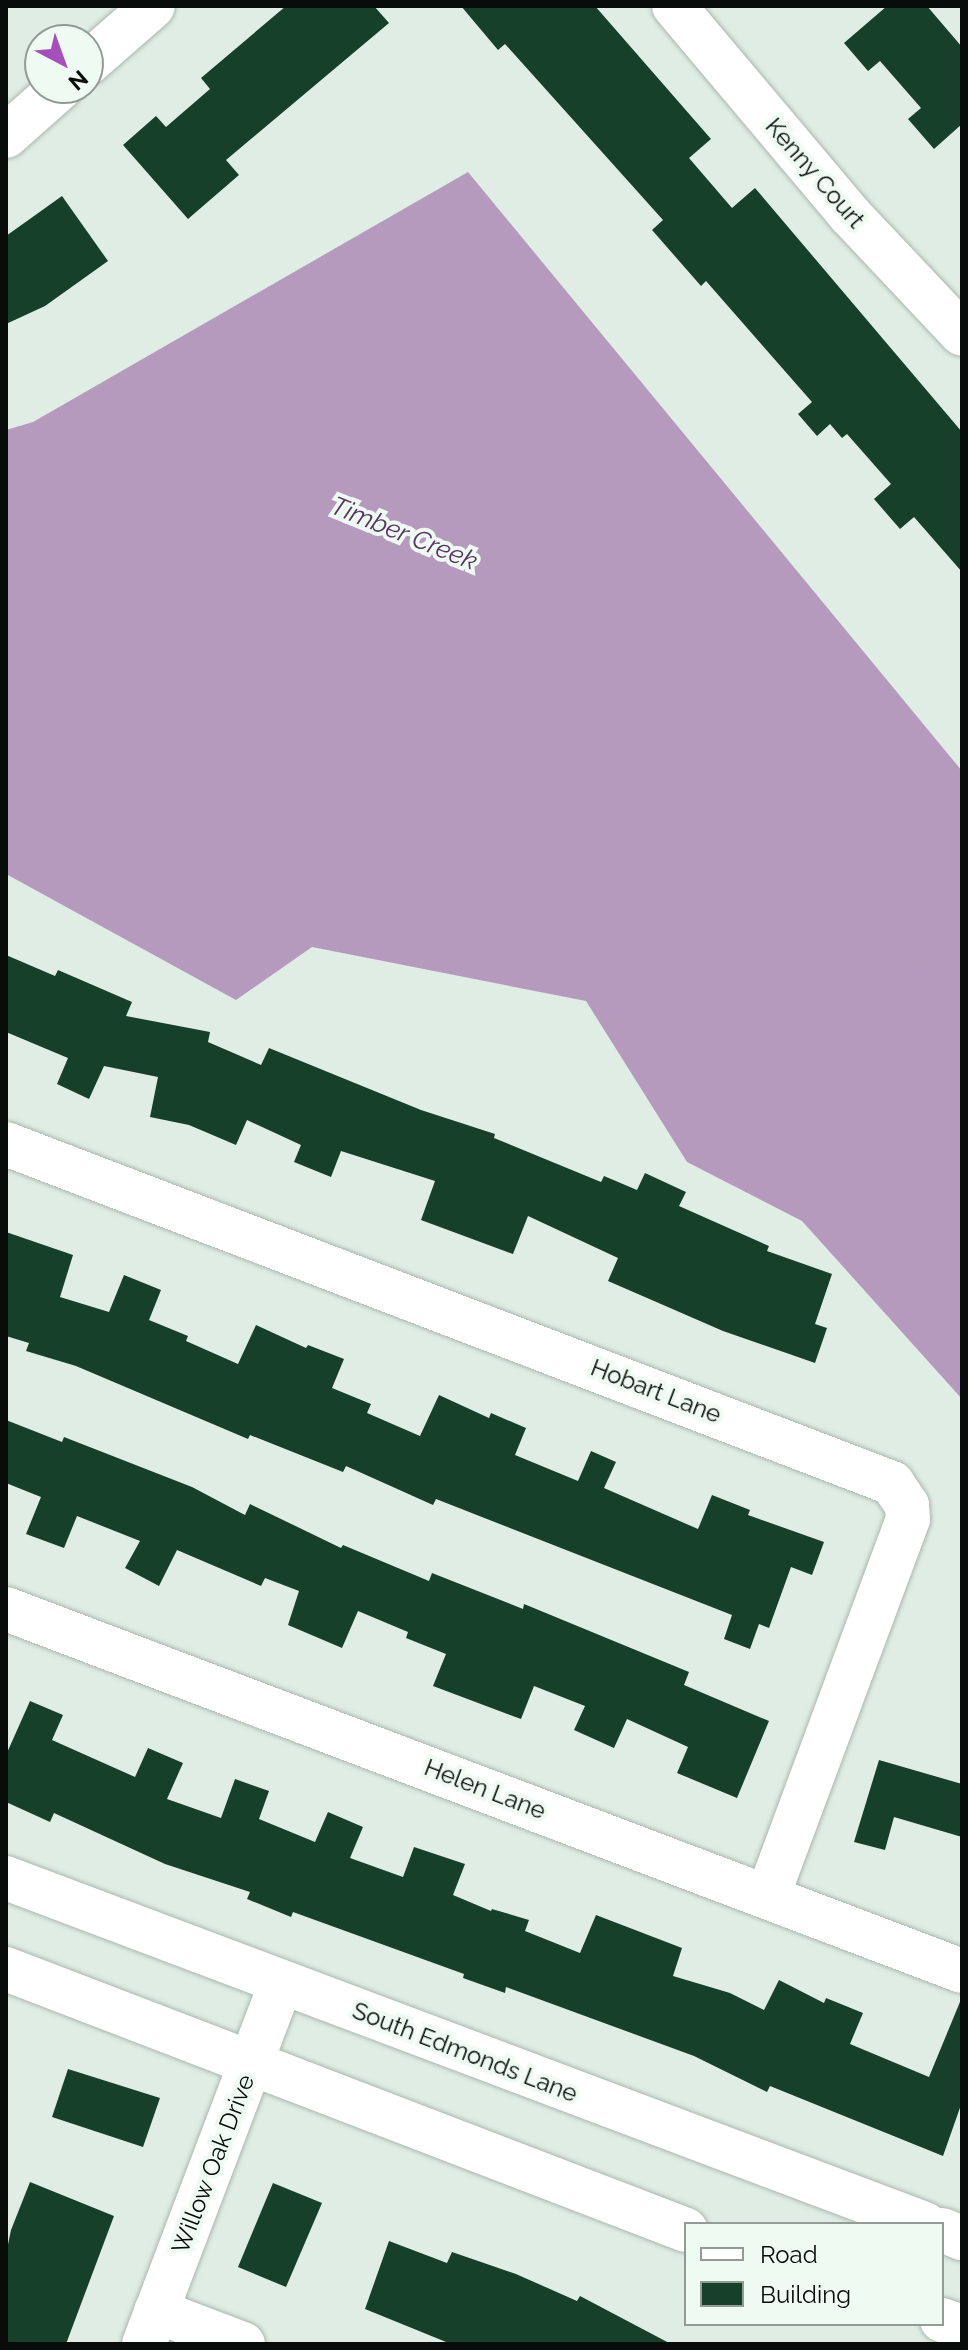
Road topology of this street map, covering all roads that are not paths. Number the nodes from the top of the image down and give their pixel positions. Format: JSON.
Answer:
{"nodes":[{"id":1,"x":153,"y":6,"type":"edge"},
{"id":2,"x":674,"y":6,"type":"edge"},
{"id":3,"x":104,"y":49,"type":"edge"},
{"id":4,"x":42,"y":104,"type":"edge"},
{"id":5,"x":6,"y":136,"type":"edge"},
{"id":6,"x":962,"y":334,"type":"edge"},
{"id":7,"x":6,"y":1144,"type":"edge"},
{"id":8,"x":6,"y":1609,"type":"edge"},
{"id":9,"x":6,"y":1878,"type":"edge"},
{"id":10,"x":768,"y":1895,"type":"junction"},
{"id":11,"x":6,"y":1969,"type":"edge"},
{"id":12,"x":962,"y":1971,"type":"edge"},
{"id":13,"x":281,"y":1983,"type":"junction"},
{"id":14,"x":253,"y":2062,"type":"junction"},
{"id":15,"x":920,"y":2222,"type":"edge"},
{"id":16,"x":684,"y":2229,"type":"edge"},
{"id":17,"x":150,"y":2327,"type":"edge"},
{"id":18,"x":243,"y":2344,"type":"edge"}],
"edges":[{"from":1,"to":3,"type":"street"},
{"from":2,"to":6,"type":"street","name":"Kenny Court"},
{"from":4,"to":5,"type":"street"},
{"from":7,"to":10,"type":"street","name":"Hobart Lane"},
{"from":8,"to":10,"type":"street","name":"Helen Lane"},
{"from":9,"to":13,"type":"street","name":"South Edmonds Lane"},
{"from":10,"to":12,"type":"street","name":"Helen Lane"},
{"from":11,"to":14,"type":"street"},
{"from":13,"to":14,"type":"street","name":"Willow Oak Drive"},
{"from":13,"to":15,"type":"street","name":"South Edmonds Lane"},
{"from":14,"to":16,"type":"street"},
{"from":14,"to":17,"type":"street","name":"Willow Oak Drive"},
{"from":17,"to":18,"type":"street"}]}
